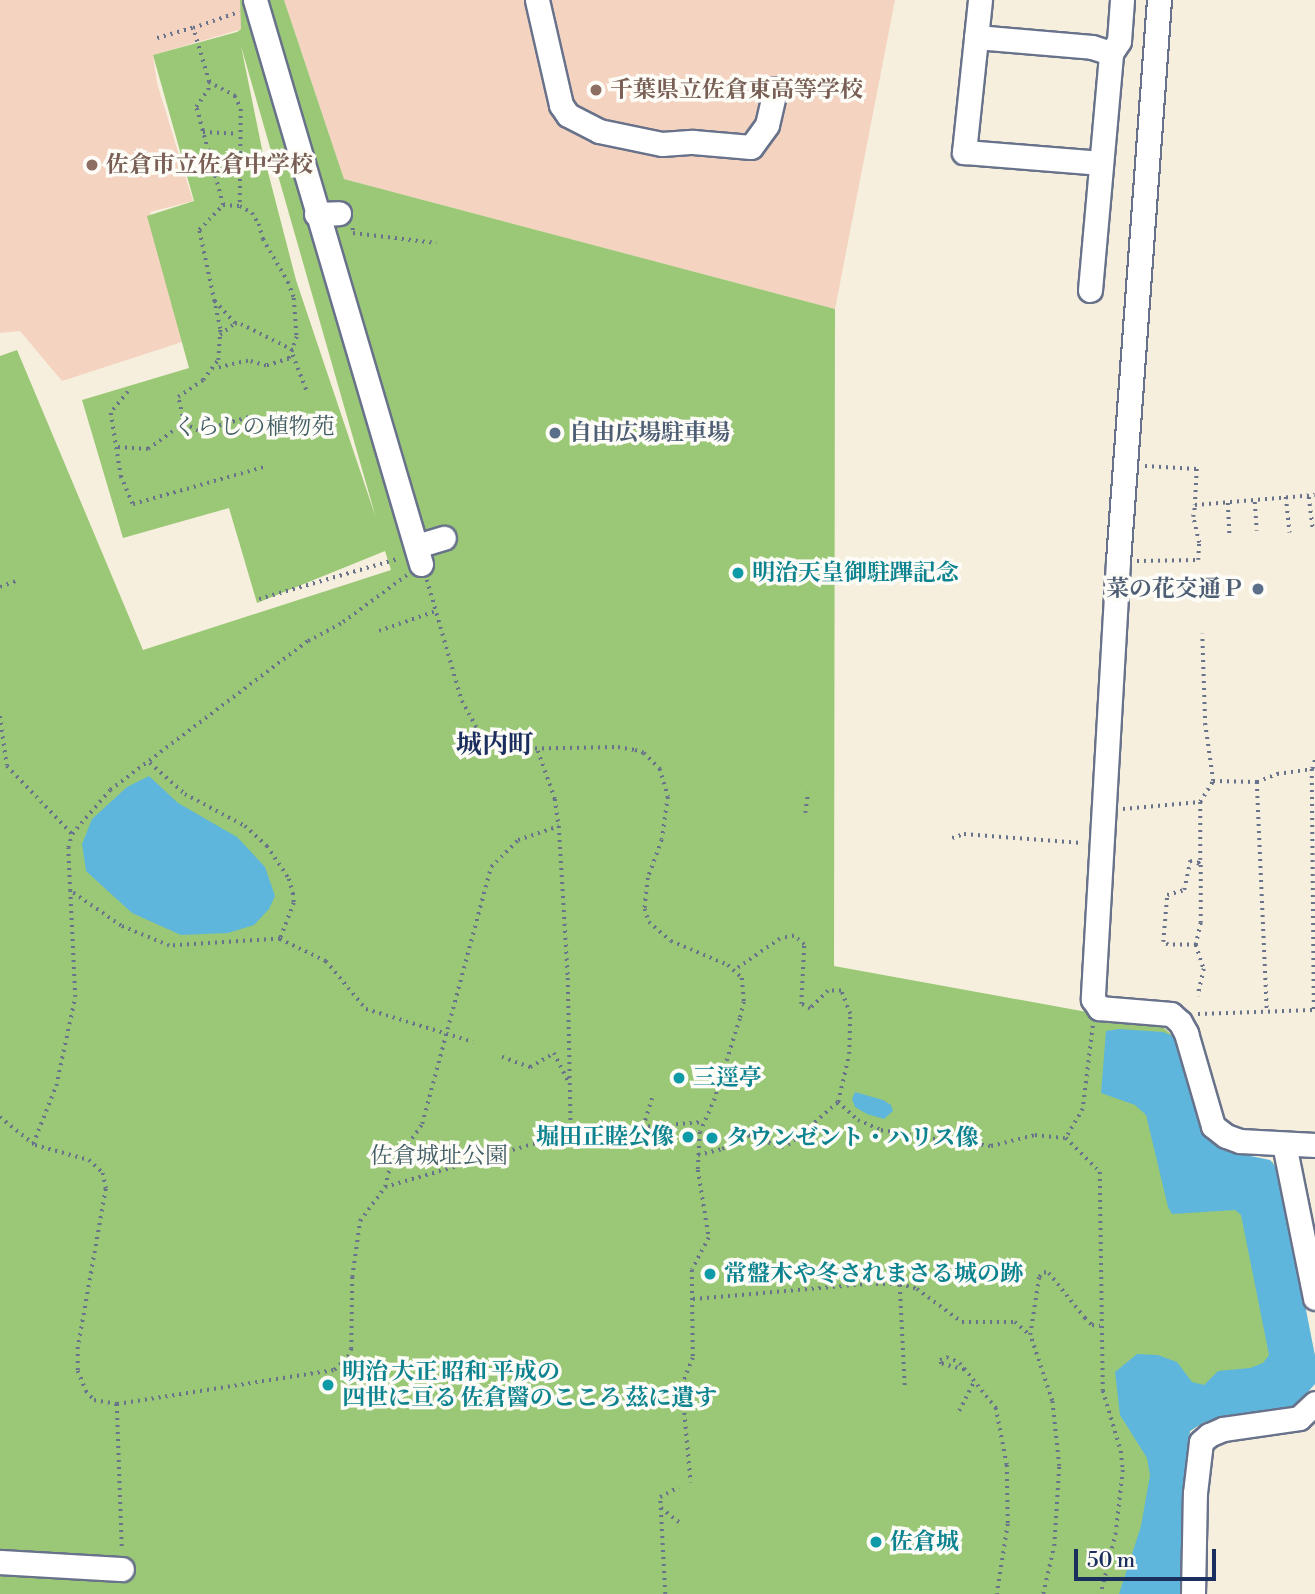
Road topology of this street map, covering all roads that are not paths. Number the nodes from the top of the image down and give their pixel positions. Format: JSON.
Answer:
{"nodes":[{"id":1,"x":537,"y":0,"type":"edge"},
{"id":2,"x":980,"y":0,"type":"edge"},
{"id":3,"x":1122,"y":0,"type":"edge"},
{"id":4,"x":1159,"y":0,"type":"edge"},
{"id":5,"x":256,"y":3,"type":"edge"},
{"id":6,"x":976,"y":37,"type":"junction"},
{"id":7,"x":1111,"y":53,"type":"junction"},
{"id":8,"x":775,"y":89,"type":"dead end"},
{"id":9,"x":1100,"y":163,"type":"junction"},
{"id":10,"x":1090,"y":290,"type":"dead end"},
{"id":11,"x":444,"y":538,"type":"dead end"},
{"id":12,"x":1284,"y":1144,"type":"junction"},
{"id":13,"x":1315,"y":1145,"type":"edge"},
{"id":14,"x":1315,"y":1298,"type":"edge"},
{"id":15,"x":1315,"y":1403,"type":"edge"},
{"id":16,"x":0,"y":1562,"type":"edge"},
{"id":17,"x":122,"y":1569,"type":"road end"},
{"id":18,"x":1192,"y":1594,"type":"edge"}],
"edges":[{"from":1,"to":8,"type":"street"},
{"from":2,"to":6,"type":"street"},
{"from":3,"to":7,"type":"street"},
{"from":4,"to":12,"type":"street"},
{"from":5,"to":11,"type":"street"},
{"from":6,"to":7,"type":"street"},
{"from":6,"to":9,"type":"street"},
{"from":7,"to":9,"type":"street"},
{"from":9,"to":10,"type":"street"},
{"from":12,"to":13,"type":"street"},
{"from":12,"to":14,"type":"street"},
{"from":15,"to":18,"type":"street"},
{"from":16,"to":17,"type":"street"}]}
